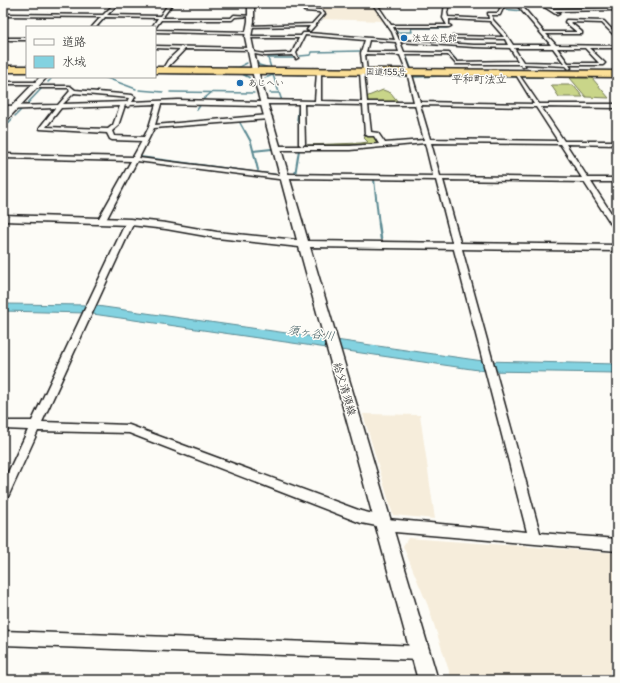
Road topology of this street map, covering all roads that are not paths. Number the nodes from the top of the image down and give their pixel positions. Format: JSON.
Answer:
{"nodes":[{"id":1,"x":117,"y":3,"type":"edge"},
{"id":2,"x":171,"y":3,"type":"edge"},
{"id":3,"x":251,"y":3,"type":"edge"},
{"id":4,"x":308,"y":3,"type":"edge"},
{"id":5,"x":403,"y":3,"type":"edge"},
{"id":6,"x":447,"y":3,"type":"edge"},
{"id":7,"x":495,"y":3,"type":"edge"},
{"id":8,"x":504,"y":3,"type":"edge"},
{"id":9,"x":509,"y":3,"type":"edge"},
{"id":10,"x":610,"y":3,"type":"edge"},
{"id":11,"x":374,"y":4,"type":"edge"},
{"id":12,"x":518,"y":4,"type":"edge"},
{"id":13,"x":617,"y":8,"type":"edge"},
{"id":14,"x":553,"y":10,"type":"junction"},
{"id":15,"x":578,"y":10,"type":"junction"},
{"id":16,"x":586,"y":13,"type":"dead end"},
{"id":17,"x":3,"y":16,"type":"edge"},
{"id":18,"x":104,"y":16,"type":"junction"},
{"id":19,"x":160,"y":18,"type":"junction"},
{"id":20,"x":445,"y":18,"type":"junction"},
{"id":21,"x":590,"y":18,"type":"dead end"},
{"id":22,"x":491,"y":20,"type":"junction"},
{"id":23,"x":566,"y":21,"type":"junction"},
{"id":24,"x":594,"y":22,"type":"junction"},
{"id":25,"x":312,"y":25,"type":"junction"},
{"id":26,"x":95,"y":26,"type":"edge"},
{"id":27,"x":155,"y":26,"type":"edge"},
{"id":28,"x":389,"y":26,"type":"junction"},
{"id":29,"x":449,"y":26,"type":"junction"},
{"id":30,"x":250,"y":27,"type":"junction"},
{"id":31,"x":156,"y":31,"type":"edge"},
{"id":32,"x":543,"y":33,"type":"junction"},
{"id":33,"x":308,"y":34,"type":"junction"},
{"id":34,"x":302,"y":37,"type":"junction"},
{"id":35,"x":454,"y":37,"type":"junction"},
{"id":36,"x":617,"y":37,"type":"edge"},
{"id":37,"x":506,"y":38,"type":"junction"},
{"id":38,"x":3,"y":39,"type":"edge"},
{"id":39,"x":26,"y":39,"type":"edge"},
{"id":40,"x":366,"y":40,"type":"junction"},
{"id":41,"x":397,"y":41,"type":"junction"},
{"id":42,"x":590,"y":42,"type":"dead end"},
{"id":43,"x":434,"y":44,"type":"junction"},
{"id":44,"x":458,"y":45,"type":"junction"},
{"id":45,"x":554,"y":46,"type":"junction"},
{"id":46,"x":156,"y":47,"type":"edge"},
{"id":47,"x":511,"y":47,"type":"junction"},
{"id":48,"x":586,"y":47,"type":"junction"},
{"id":49,"x":596,"y":47,"type":"junction"},
{"id":50,"x":614,"y":47,"type":"edge"},
{"id":51,"x":183,"y":48,"type":"junction"},
{"id":52,"x":251,"y":51,"type":"junction"},
{"id":53,"x":617,"y":52,"type":"edge"},
{"id":54,"x":363,"y":53,"type":"junction"},
{"id":55,"x":402,"y":54,"type":"junction"},
{"id":56,"x":442,"y":54,"type":"junction"},
{"id":57,"x":521,"y":62,"type":"junction"},
{"id":58,"x":567,"y":64,"type":"junction"},
{"id":59,"x":3,"y":69,"type":"edge"},
{"id":60,"x":26,"y":69,"type":"edge"},
{"id":61,"x":160,"y":70,"type":"edge"},
{"id":62,"x":255,"y":71,"type":"junction"},
{"id":63,"x":320,"y":71,"type":"junction"},
{"id":64,"x":364,"y":72,"type":"junction"},
{"id":65,"x":409,"y":72,"type":"junction"},
{"id":66,"x":517,"y":73,"type":"junction"},
{"id":67,"x":527,"y":73,"type":"junction"},
{"id":68,"x":572,"y":74,"type":"junction"},
{"id":69,"x":617,"y":74,"type":"edge"},
{"id":70,"x":43,"y":78,"type":"edge"},
{"id":71,"x":3,"y":83,"type":"edge"},
{"id":72,"x":37,"y":85,"type":"junction"},
{"id":73,"x":73,"y":92,"type":"junction"},
{"id":74,"x":302,"y":102,"type":"junction"},
{"id":75,"x":318,"y":102,"type":"junction"},
{"id":76,"x":159,"y":103,"type":"junction"},
{"id":77,"x":265,"y":103,"type":"junction"},
{"id":78,"x":366,"y":103,"type":"junction"},
{"id":79,"x":418,"y":104,"type":"junction"},
{"id":80,"x":125,"y":105,"type":"junction"},
{"id":81,"x":538,"y":105,"type":"junction"},
{"id":82,"x":617,"y":106,"type":"edge"},
{"id":83,"x":60,"y":107,"type":"junction"},
{"id":84,"x":3,"y":108,"type":"edge"},
{"id":85,"x":14,"y":108,"type":"junction"},
{"id":86,"x":269,"y":117,"type":"junction"},
{"id":87,"x":3,"y":119,"type":"edge"},
{"id":88,"x":152,"y":127,"type":"junction"},
{"id":89,"x":109,"y":131,"type":"junction"},
{"id":90,"x":145,"y":139,"type":"junction"},
{"id":91,"x":427,"y":141,"type":"junction"},
{"id":92,"x":562,"y":142,"type":"junction"},
{"id":93,"x":617,"y":143,"type":"edge"},
{"id":94,"x":302,"y":144,"type":"dead end"},
{"id":95,"x":383,"y":145,"type":"junction"},
{"id":96,"x":278,"y":148,"type":"junction"},
{"id":97,"x":3,"y":156,"type":"edge"},
{"id":98,"x":135,"y":159,"type":"junction"},
{"id":99,"x":286,"y":177,"type":"junction"},
{"id":100,"x":438,"y":178,"type":"junction"},
{"id":101,"x":586,"y":180,"type":"junction"},
{"id":102,"x":617,"y":180,"type":"edge"},
{"id":103,"x":3,"y":218,"type":"edge"},
{"id":104,"x":102,"y":220,"type":"junction"},
{"id":105,"x":130,"y":222,"type":"junction"},
{"id":106,"x":617,"y":228,"type":"edge"},
{"id":107,"x":305,"y":244,"type":"junction"},
{"id":108,"x":458,"y":246,"type":"junction"},
{"id":109,"x":617,"y":248,"type":"edge"},
{"id":110,"x":3,"y":425,"type":"edge"},
{"id":111,"x":35,"y":426,"type":"junction"},
{"id":112,"x":3,"y":496,"type":"edge"},
{"id":113,"x":382,"y":523,"type":"junction"},
{"id":114,"x":535,"y":539,"type":"junction"},
{"id":115,"x":617,"y":545,"type":"edge"},
{"id":116,"x":3,"y":638,"type":"edge"},
{"id":117,"x":420,"y":654,"type":"junction"},
{"id":118,"x":428,"y":680,"type":"edge"}],
"edges":[{"from":1,"to":18,"type":"street"},
{"from":2,"to":19,"type":"street"},
{"from":3,"to":30,"type":"main road","name":"給父清須線"},
{"from":4,"to":25,"type":"street"},
{"from":5,"to":11,"type":"street"},
{"from":6,"to":20,"type":"street"},
{"from":7,"to":8,"type":"street"},
{"from":8,"to":9,"type":"street"},
{"from":8,"to":22,"type":"street"},
{"from":9,"to":12,"type":"street"},
{"from":10,"to":13,"type":"street"},
{"from":11,"to":28,"type":"street"},
{"from":12,"to":14,"type":"street"},
{"from":12,"to":32,"type":"street"},
{"from":13,"to":15,"type":"street"},
{"from":14,"to":15,"type":"street"},
{"from":14,"to":23,"type":"street"},
{"from":15,"to":16,"type":"street"},
{"from":17,"to":18,"type":"street"},
{"from":18,"to":19,"type":"street"},
{"from":18,"to":26,"type":"street"},
{"from":19,"to":27,"type":"street"},
{"from":19,"to":30,"type":"street"},
{"from":20,"to":22,"type":"street"},
{"from":20,"to":29,"type":"street"},
{"from":21,"to":24,"type":"street"},
{"from":22,"to":37,"type":"street"},
{"from":23,"to":24,"type":"street"},
{"from":23,"to":32,"type":"street"},
{"from":24,"to":36,"type":"street"},
{"from":25,"to":30,"type":"street"},
{"from":25,"to":33,"type":"street"},
{"from":28,"to":29,"type":"street"},
{"from":28,"to":41,"type":"street"},
{"from":29,"to":35,"type":"street"},
{"from":30,"to":31,"type":"street"},
{"from":30,"to":34,"type":"street"},
{"from":30,"to":52,"type":"main road","name":"給父清須線"},
{"from":32,"to":45,"type":"street"},
{"from":33,"to":34,"type":"street"},
{"from":33,"to":40,"type":"street"},
{"from":34,"to":52,"type":"street"},
{"from":35,"to":37,"type":"street"},
{"from":35,"to":44,"type":"street"},
{"from":37,"to":47,"type":"street"},
{"from":38,"to":39,"type":"street"},
{"from":40,"to":41,"type":"street"},
{"from":40,"to":54,"type":"street"},
{"from":41,"to":43,"type":"street"},
{"from":41,"to":55,"type":"street"},
{"from":42,"to":49,"type":"street"},
{"from":43,"to":44,"type":"street"},
{"from":43,"to":56,"type":"street"},
{"from":44,"to":47,"type":"street"},
{"from":45,"to":47,"type":"street"},
{"from":45,"to":48,"type":"street"},
{"from":45,"to":58,"type":"street"},
{"from":46,"to":51,"type":"street"},
{"from":47,"to":57,"type":"street"},
{"from":48,"to":49,"type":"street"},
{"from":48,"to":58,"type":"street"},
{"from":49,"to":50,"type":"street"},
{"from":50,"to":53,"type":"street"},
{"from":51,"to":52,"type":"street"},
{"from":51,"to":61,"type":"street"},
{"from":52,"to":62,"type":"main road","name":"給父清須線"},
{"from":54,"to":55,"type":"street"},
{"from":54,"to":64,"type":"street"},
{"from":55,"to":56,"type":"street"},
{"from":55,"to":65,"type":"street"},
{"from":56,"to":57,"type":"street"},
{"from":57,"to":58,"type":"street"},
{"from":57,"to":67,"type":"street"},
{"from":58,"to":68,"type":"street"},
{"from":59,"to":60,"type":"highway"},
{"from":61,"to":62,"type":"highway","name":"国道155号"},
{"from":62,"to":63,"type":"highway","name":"国道155号"},
{"from":62,"to":77,"type":"main road","name":"給父清須線"},
{"from":63,"to":64,"type":"highway","name":"国道155号"},
{"from":63,"to":75,"type":"street"},
{"from":64,"to":65,"type":"highway","name":"国道155号"},
{"from":64,"to":78,"type":"street"},
{"from":65,"to":66,"type":"highway","name":"国道155号"},
{"from":65,"to":79,"type":"street"},
{"from":66,"to":67,"type":"highway","name":"国道155号"},
{"from":66,"to":81,"type":"street"},
{"from":67,"to":68,"type":"highway","name":"国道155号"},
{"from":68,"to":69,"type":"highway","name":"国道155号"},
{"from":70,"to":72,"type":"main road"},
{"from":71,"to":72,"type":"street"},
{"from":72,"to":73,"type":"street"},
{"from":72,"to":85,"type":"main road"},
{"from":73,"to":80,"type":"street"},
{"from":73,"to":83,"type":"street"},
{"from":74,"to":75,"type":"street"},
{"from":74,"to":77,"type":"street"},
{"from":74,"to":94,"type":"street"},
{"from":75,"to":78,"type":"street"},
{"from":76,"to":77,"type":"street"},
{"from":76,"to":80,"type":"street"},
{"from":76,"to":88,"type":"street"},
{"from":77,"to":86,"type":"main road","name":"給父清須線"},
{"from":78,"to":79,"type":"street"},
{"from":78,"to":95,"type":"street"},
{"from":79,"to":81,"type":"street"},
{"from":79,"to":91,"type":"street"},
{"from":80,"to":83,"type":"street"},
{"from":80,"to":89,"type":"street"},
{"from":81,"to":82,"type":"street"},
{"from":81,"to":92,"type":"street"},
{"from":83,"to":85,"type":"street"},
{"from":83,"to":89,"type":"street"},
{"from":84,"to":85,"type":"street"},
{"from":85,"to":87,"type":"main road"},
{"from":86,"to":88,"type":"street"},
{"from":86,"to":96,"type":"main road","name":"給父清須線"},
{"from":88,"to":90,"type":"street"},
{"from":89,"to":90,"type":"street"},
{"from":90,"to":98,"type":"street"},
{"from":91,"to":92,"type":"street"},
{"from":91,"to":95,"type":"street"},
{"from":91,"to":100,"type":"street"},
{"from":92,"to":93,"type":"street"},
{"from":92,"to":101,"type":"street"},
{"from":95,"to":96,"type":"street"},
{"from":96,"to":99,"type":"main road","name":"給父清須線"},
{"from":97,"to":98,"type":"street"},
{"from":98,"to":99,"type":"street"},
{"from":98,"to":104,"type":"street"},
{"from":99,"to":100,"type":"street"},
{"from":99,"to":107,"type":"main road","name":"給父清須線"},
{"from":100,"to":101,"type":"street"},
{"from":100,"to":108,"type":"street"},
{"from":101,"to":102,"type":"street"},
{"from":101,"to":106,"type":"street"},
{"from":103,"to":104,"type":"main road"},
{"from":104,"to":105,"type":"main road"},
{"from":105,"to":107,"type":"main road"},
{"from":105,"to":111,"type":"street"},
{"from":107,"to":108,"type":"main road"},
{"from":107,"to":113,"type":"main road","name":"給父清須線"},
{"from":108,"to":109,"type":"main road"},
{"from":108,"to":114,"type":"street"},
{"from":110,"to":111,"type":"street"},
{"from":111,"to":112,"type":"street"},
{"from":111,"to":113,"type":"street"},
{"from":113,"to":114,"type":"street"},
{"from":113,"to":117,"type":"main road","name":"給父清須線"},
{"from":114,"to":115,"type":"street"},
{"from":116,"to":117,"type":"street"},
{"from":117,"to":118,"type":"main road","name":"給父清須線"}]}
